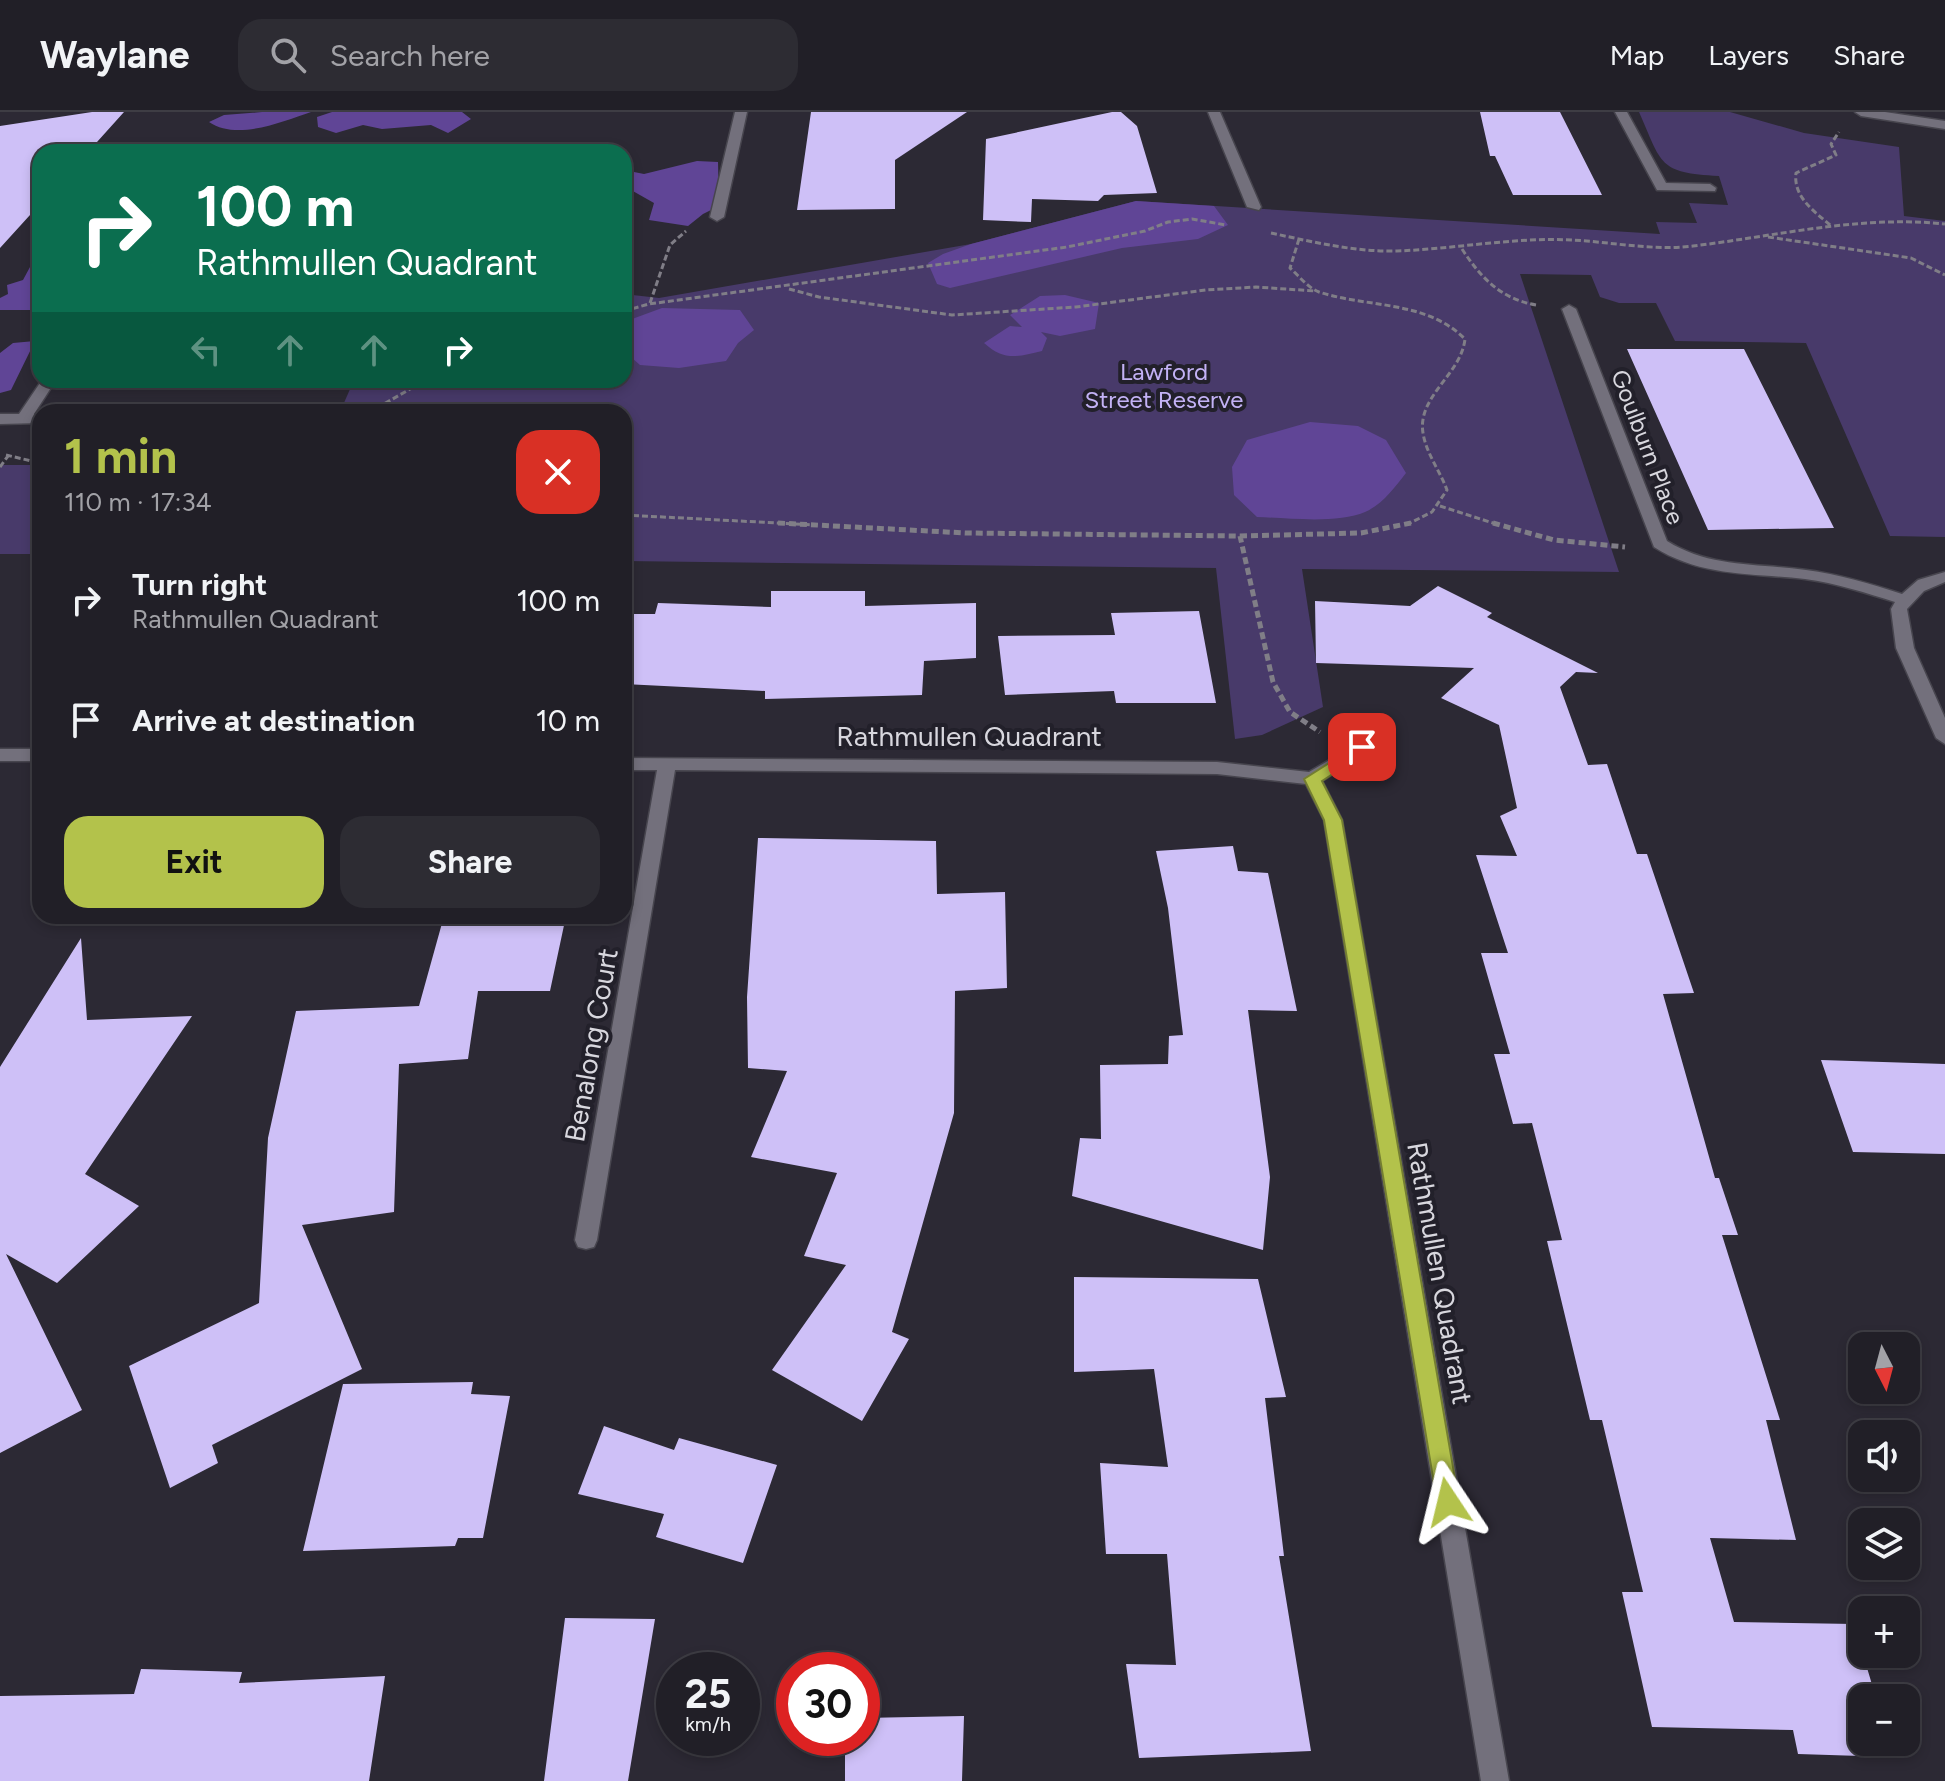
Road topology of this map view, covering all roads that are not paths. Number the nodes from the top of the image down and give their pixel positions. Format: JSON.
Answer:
{"nodes":[{"id":1,"x":741,"y":112,"type":"edge"},
{"id":2,"x":1214,"y":112,"type":"edge"},
{"id":3,"x":1621,"y":112,"type":"edge"},
{"id":4,"x":1861,"y":112,"type":"edge"},
{"id":5,"x":1945,"y":125,"type":"edge"},
{"id":6,"x":1710,"y":188,"type":"dead end"},
{"id":7,"x":1254,"y":207,"type":"dead end"},
{"id":8,"x":717,"y":217,"type":"road end"},
{"id":9,"x":1569,"y":309,"type":"road end"},
{"id":10,"x":0,"y":419,"type":"edge"},
{"id":11,"x":32,"y":419,"type":"edge"},
{"id":12,"x":1945,"y":577,"type":"edge"},
{"id":13,"x":1905,"y":600,"type":"junction"},
{"id":14,"x":1945,"y":738,"type":"edge"},
{"id":15,"x":1362,"y":747,"type":"road end"},
{"id":16,"x":0,"y":755,"type":"edge"},
{"id":17,"x":32,"y":755,"type":"edge"},
{"id":18,"x":632,"y":764,"type":"edge"},
{"id":19,"x":667,"y":764,"type":"junction"},
{"id":20,"x":1312,"y":779,"type":"junction"},
{"id":21,"x":586,"y":1240,"type":"dead end"},
{"id":22,"x":1495,"y":1781,"type":"edge"}],
"edges":[{"from":1,"to":8,"type":"street"},
{"from":2,"to":7,"type":"street"},
{"from":3,"to":6,"type":"street"},
{"from":4,"to":5,"type":"street"},
{"from":9,"to":13,"type":"street","name":"Goulburn Place"},
{"from":10,"to":11,"type":"street"},
{"from":12,"to":13,"type":"street"},
{"from":13,"to":14,"type":"street"},
{"from":15,"to":20,"type":"street"},
{"from":16,"to":17,"type":"street"},
{"from":18,"to":19,"type":"street","name":"Rathmullen Quadrant"},
{"from":19,"to":20,"type":"street","name":"Rathmullen Quadrant"},
{"from":19,"to":21,"type":"street","name":"Benalong Court"},
{"from":20,"to":22,"type":"street","name":"Rathmullen Quadrant"}]}
